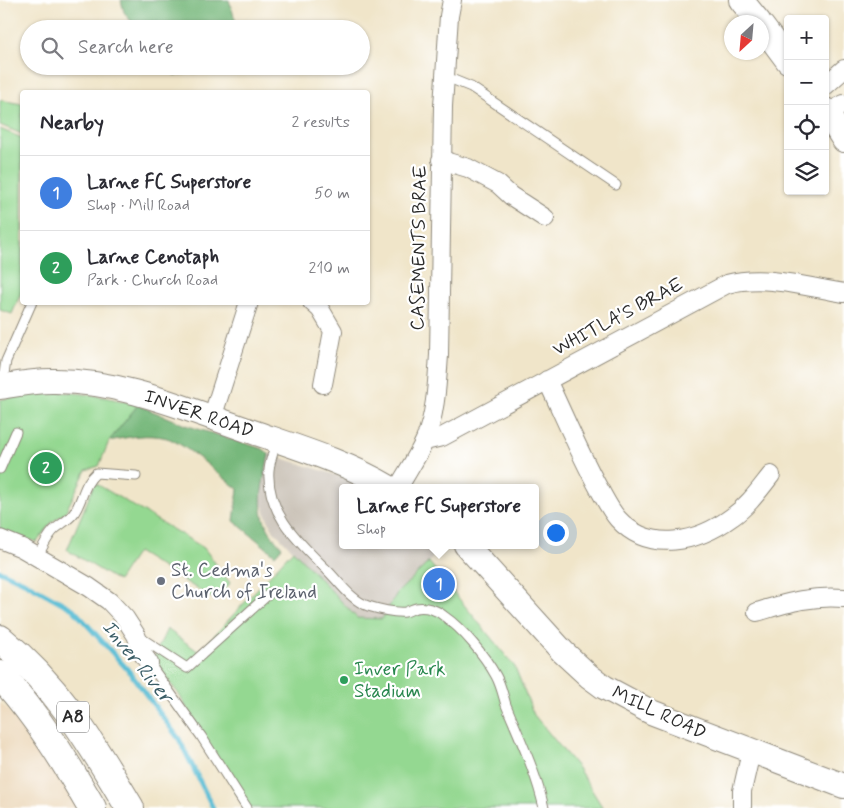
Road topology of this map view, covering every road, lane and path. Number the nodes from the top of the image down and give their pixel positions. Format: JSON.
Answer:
{"nodes":[{"id":1,"x":452,"y":0,"type":"edge"},
{"id":2,"x":741,"y":0,"type":"edge"},
{"id":3,"x":753,"y":15,"type":"edge"},
{"id":4,"x":769,"y":35,"type":"edge"},
{"id":5,"x":784,"y":55,"type":"edge"},
{"id":6,"x":844,"y":69,"type":"edge"},
{"id":7,"x":444,"y":76,"type":"junction"},
{"id":8,"x":829,"y":82,"type":"edge"},
{"id":9,"x":832,"y":109,"type":"edge"},
{"id":10,"x":844,"y":140,"type":"edge"},
{"id":11,"x":441,"y":160,"type":"junction"},
{"id":12,"x":616,"y":185,"type":"dead end"},
{"id":13,"x":545,"y":218,"type":"dead end"},
{"id":14,"x":844,"y":292,"type":"edge"},
{"id":15,"x":31,"y":305,"type":"edge"},
{"id":16,"x":248,"y":305,"type":"edge"},
{"id":17,"x":315,"y":305,"type":"edge"},
{"id":18,"x":547,"y":380,"type":"junction"},
{"id":19,"x":323,"y":384,"type":"dead end"},
{"id":20,"x":3,"y":387,"type":"edge"},
{"id":21,"x":212,"y":418,"type":"junction"},
{"id":22,"x":16,"y":432,"type":"dead end"},
{"id":23,"x":277,"y":440,"type":"junction"},
{"id":24,"x":424,"y":440,"type":"junction"},
{"id":25,"x":0,"y":470,"type":"edge"},
{"id":26,"x":771,"y":475,"type":"dead end"},
{"id":27,"x":136,"y":476,"type":"dead end"},
{"id":28,"x":382,"y":484,"type":"edge"},
{"id":29,"x":400,"y":484,"type":"edge"},
{"id":30,"x":0,"y":540,"type":"edge"},
{"id":31,"x":472,"y":549,"type":"edge"},
{"id":32,"x":37,"y":558,"type":"junction"},
{"id":33,"x":270,"y":594,"type":"dead end"},
{"id":34,"x":844,"y":598,"type":"edge"},
{"id":35,"x":757,"y":612,"type":"dead end"},
{"id":36,"x":136,"y":635,"type":"junction"},
{"id":37,"x":0,"y":639,"type":"edge"},
{"id":38,"x":149,"y":663,"type":"joint"},
{"id":39,"x":0,"y":675,"type":"edge"},
{"id":40,"x":751,"y":752,"type":"junction"},
{"id":41,"x":844,"y":786,"type":"edge"},
{"id":42,"x":92,"y":808,"type":"edge"},
{"id":43,"x":130,"y":808,"type":"edge"},
{"id":44,"x":246,"y":808,"type":"edge"},
{"id":45,"x":544,"y":808,"type":"edge"},
{"id":46,"x":742,"y":808,"type":"edge"}],
"edges":[{"from":1,"to":7,"type":"street","name":"CASEMENTS BRAE"},
{"from":2,"to":3,"type":"street"},
{"from":4,"to":5,"type":"street"},
{"from":6,"to":8,"type":"street"},
{"from":7,"to":11,"type":"street","name":"CASEMENTS BRAE"},
{"from":7,"to":12,"type":"lane"},
{"from":9,"to":10,"type":"street"},
{"from":11,"to":13,"type":"street"},
{"from":11,"to":24,"type":"street","name":"CASEMENTS BRAE"},
{"from":14,"to":18,"type":"street","name":"WHITLA'S BRAE"},
{"from":15,"to":20,"type":"lane"},
{"from":16,"to":21,"type":"street"},
{"from":17,"to":19,"type":"street"},
{"from":18,"to":24,"type":"street","name":"WHITLA'S BRAE"},
{"from":18,"to":26,"type":"street"},
{"from":20,"to":21,"type":"street","name":"INVER ROAD"},
{"from":21,"to":23,"type":"street","name":"INVER ROAD"},
{"from":22,"to":25,"type":"lane"},
{"from":23,"to":28,"type":"street","name":"INVER ROAD"},
{"from":23,"to":45,"type":"lane"},
{"from":24,"to":29,"type":"street","name":"CASEMENTS BRAE"},
{"from":27,"to":32,"type":"lane"},
{"from":30,"to":32,"type":"street"},
{"from":31,"to":40,"type":"street","name":"MILL ROAD"},
{"from":32,"to":36,"type":"street"},
{"from":33,"to":36,"type":"lane"},
{"from":34,"to":35,"type":"street"},
{"from":36,"to":38,"type":"street"},
{"from":37,"to":43,"type":"highway","number":"A8"},
{"from":38,"to":44,"type":"lane"},
{"from":39,"to":42,"type":"highway","number":"A8"},
{"from":40,"to":41,"type":"street","name":"MILL ROAD"},
{"from":40,"to":46,"type":"street"}]}
